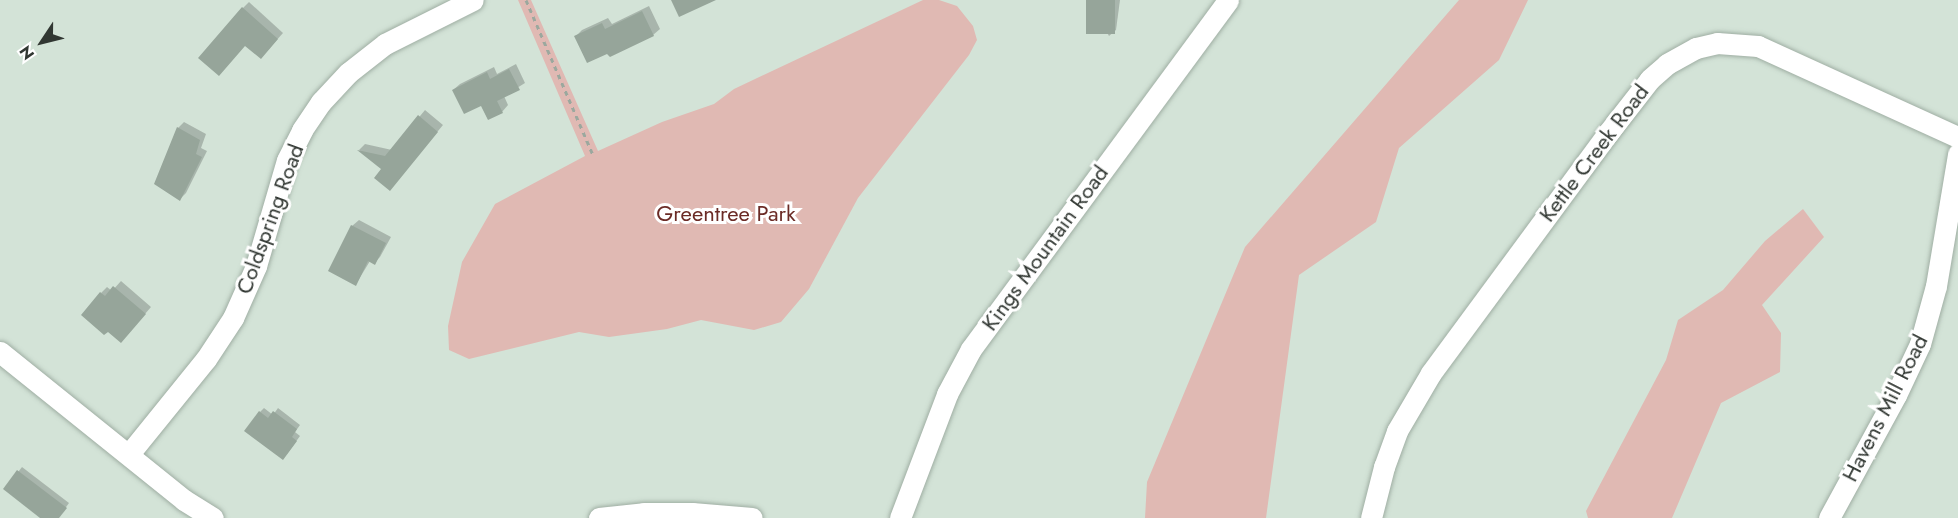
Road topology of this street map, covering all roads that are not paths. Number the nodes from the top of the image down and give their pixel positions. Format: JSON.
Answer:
{"nodes":[{"id":1,"x":473,"y":0,"type":"edge"},
{"id":2,"x":1227,"y":0,"type":"edge"},
{"id":3,"x":1958,"y":137,"type":"edge"},
{"id":4,"x":1958,"y":154,"type":"edge"},
{"id":5,"x":0,"y":352,"type":"edge"},
{"id":6,"x":129,"y":454,"type":"junction"},
{"id":7,"x":213,"y":518,"type":"edge"},
{"id":8,"x":599,"y":518,"type":"edge"},
{"id":9,"x":752,"y":518,"type":"edge"},
{"id":10,"x":900,"y":518,"type":"edge"},
{"id":11,"x":1371,"y":518,"type":"edge"},
{"id":12,"x":1829,"y":518,"type":"edge"}],
"edges":[{"from":1,"to":6,"type":"street","name":"Coldspring Road"},
{"from":2,"to":10,"type":"street","name":"Kings Mountain Road"},
{"from":3,"to":11,"type":"street","name":"Kettle Creek Road"},
{"from":4,"to":12,"type":"street","name":"Havens Mill Road"},
{"from":5,"to":6,"type":"street"},
{"from":6,"to":7,"type":"street"},
{"from":8,"to":9,"type":"street"}]}
